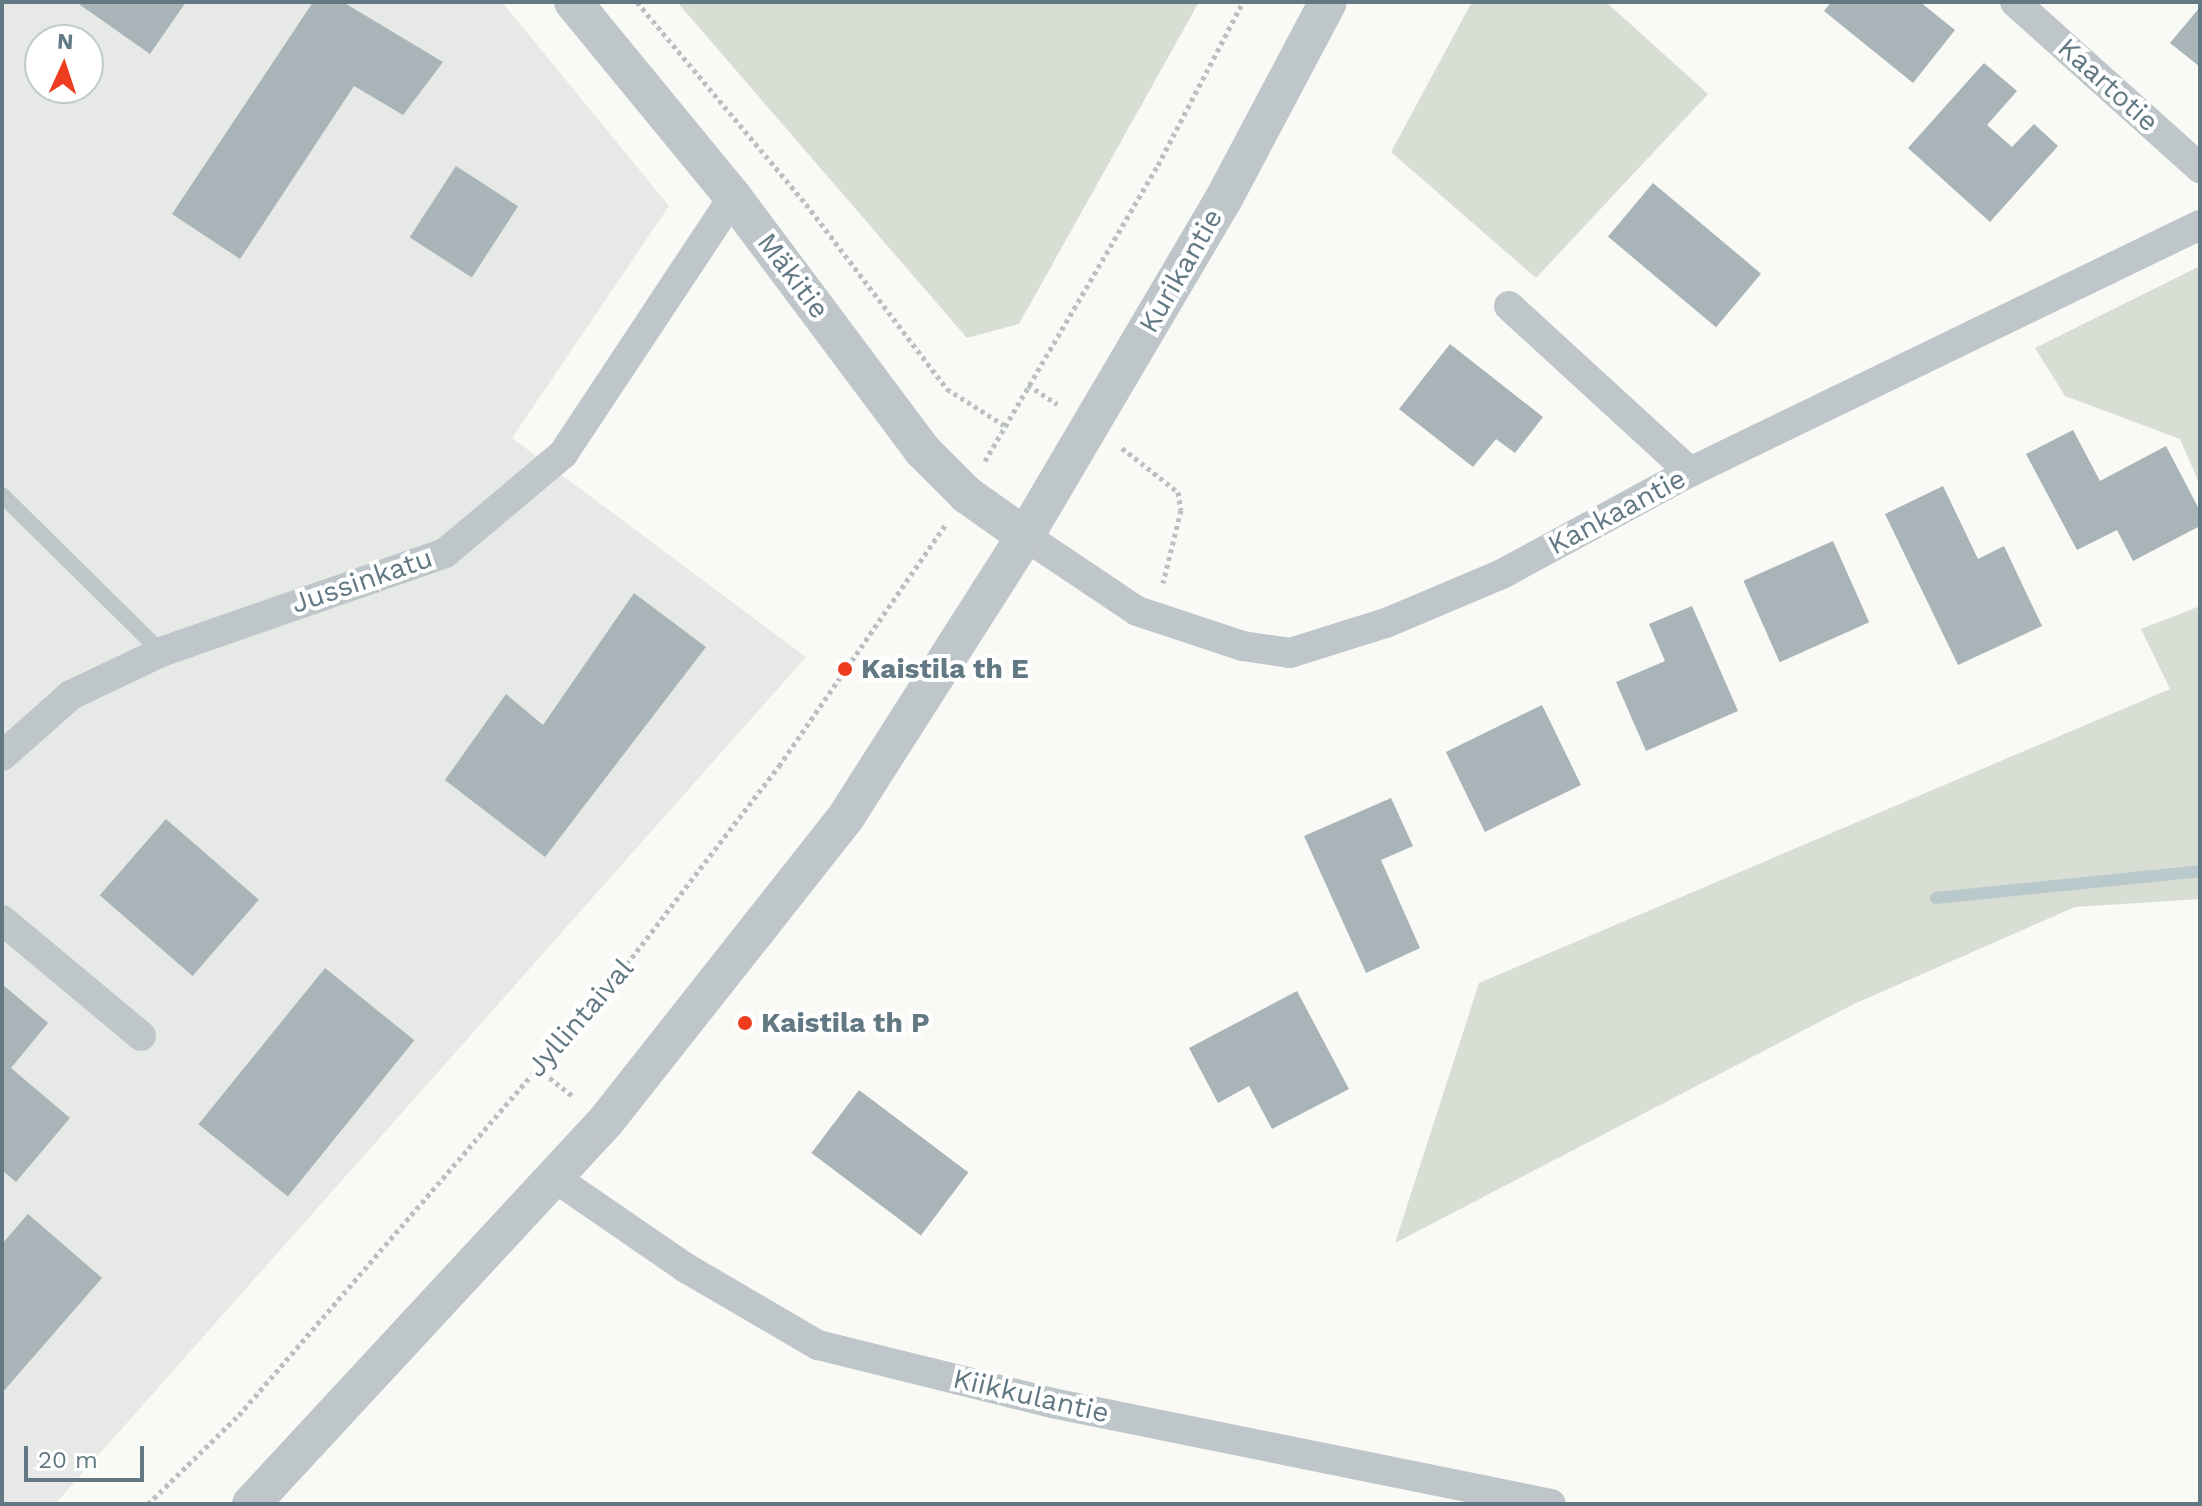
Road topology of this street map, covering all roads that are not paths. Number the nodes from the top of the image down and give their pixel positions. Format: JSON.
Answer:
{"nodes":[{"id":1,"x":573,"y":2,"type":"edge"},
{"id":2,"x":1328,"y":2,"type":"edge"},
{"id":3,"x":2015,"y":2,"type":"edge"},
{"id":4,"x":2200,"y":168,"type":"edge"},
{"id":5,"x":733,"y":197,"type":"junction"},
{"id":6,"x":2200,"y":225,"type":"edge"},
{"id":7,"x":1509,"y":306,"type":"dead end"},
{"id":8,"x":1690,"y":472,"type":"junction"},
{"id":9,"x":2,"y":495,"type":"edge"},
{"id":10,"x":1025,"y":536,"type":"junction"},
{"id":11,"x":161,"y":652,"type":"junction"},
{"id":12,"x":2,"y":756,"type":"edge"},
{"id":13,"x":2,"y":920,"type":"edge"},
{"id":14,"x":141,"y":1036,"type":"dead end"},
{"id":15,"x":555,"y":1178,"type":"junction"},
{"id":16,"x":251,"y":1504,"type":"edge"},
{"id":17,"x":1551,"y":1504,"type":"edge"}],
"edges":[{"from":1,"to":5,"type":"street","name":"Mäkitie"},
{"from":2,"to":10,"type":"street","name":"Kurikantie"},
{"from":3,"to":4,"type":"street","name":"Kaartotie"},
{"from":5,"to":10,"type":"street","name":"Mäkitie"},
{"from":5,"to":11,"type":"street","name":"Jussinkatu"},
{"from":6,"to":8,"type":"street","name":"Kankaantie"},
{"from":7,"to":8,"type":"street"},
{"from":8,"to":10,"type":"street","name":"Kankaantie"},
{"from":9,"to":11,"type":"lane"},
{"from":10,"to":15,"type":"street"},
{"from":11,"to":12,"type":"street","name":"Jussinkatu"},
{"from":13,"to":14,"type":"street"},
{"from":15,"to":16,"type":"street"},
{"from":15,"to":17,"type":"street","name":"Kiikkulantie"}]}
